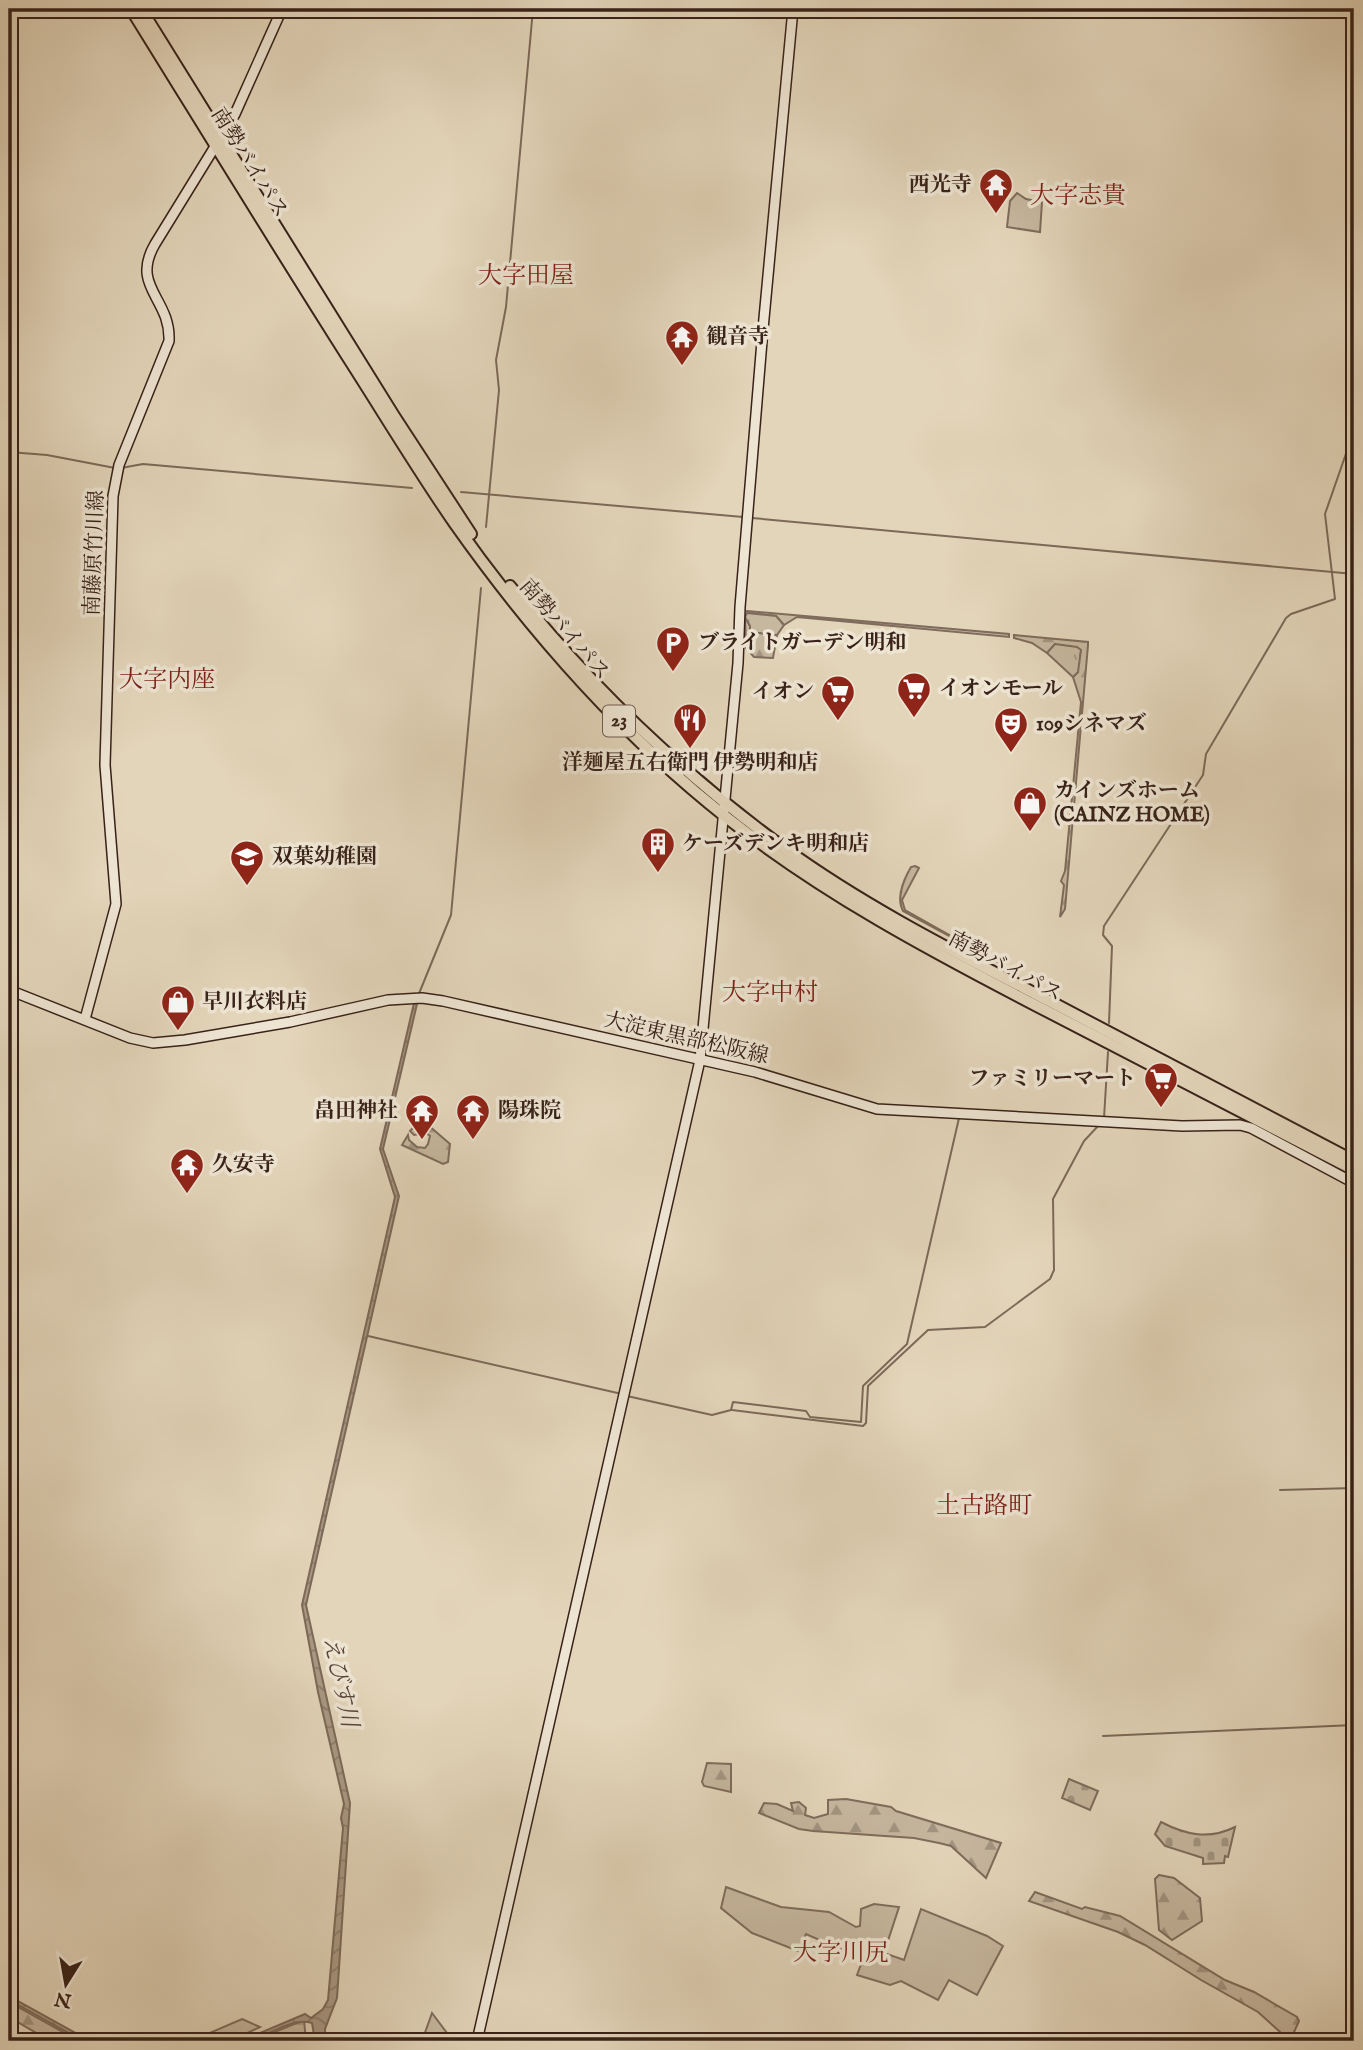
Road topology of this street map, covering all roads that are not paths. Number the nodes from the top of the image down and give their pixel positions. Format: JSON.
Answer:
{"nodes":[{"id":1,"x":131,"y":9,"type":"edge"},
{"id":2,"x":141,"y":9,"type":"edge"},
{"id":3,"x":282,"y":9,"type":"edge"},
{"id":4,"x":793,"y":9,"type":"edge"},
{"id":5,"x":218,"y":141,"type":"junction"},
{"id":6,"x":724,"y":801,"type":"junction"},
{"id":7,"x":722,"y":814,"type":"junction"},
{"id":8,"x":9,"y":990,"type":"edge"},
{"id":9,"x":85,"y":1019,"type":"junction"},
{"id":10,"x":700,"y":1060,"type":"junction"},
{"id":11,"x":1354,"y":1161,"type":"edge"},
{"id":12,"x":1354,"y":1170,"type":"edge"},
{"id":13,"x":1354,"y":1183,"type":"edge"},
{"id":14,"x":477,"y":2041,"type":"edge"}],
"edges":[{"from":1,"to":5,"type":"highway","name":"南勢バイパス","number":"23"},
{"from":2,"to":5,"type":"highway","name":"南勢バイパス","number":"23"},
{"from":3,"to":5,"type":"main road","name":"南藤原竹川線"},
{"from":4,"to":6,"type":"main road"},
{"from":5,"to":6,"type":"highway","name":"南勢バイパス","number":"23"},
{"from":5,"to":7,"type":"highway","name":"南勢バイパス","number":"23"},
{"from":5,"to":9,"type":"main road","name":"南藤原竹川線"},
{"from":6,"to":7,"type":"main road"},
{"from":6,"to":11,"type":"highway","name":"南勢バイパス","number":"23"},
{"from":7,"to":10,"type":"main road"},
{"from":7,"to":12,"type":"highway","name":"南勢バイパス","number":"23"},
{"from":8,"to":9,"type":"main road","name":"大淀東黒部松阪線"},
{"from":9,"to":10,"type":"main road","name":"大淀東黒部松阪線"},
{"from":10,"to":13,"type":"main road","name":"大淀東黒部松阪線"},
{"from":10,"to":14,"type":"main road"}]}
